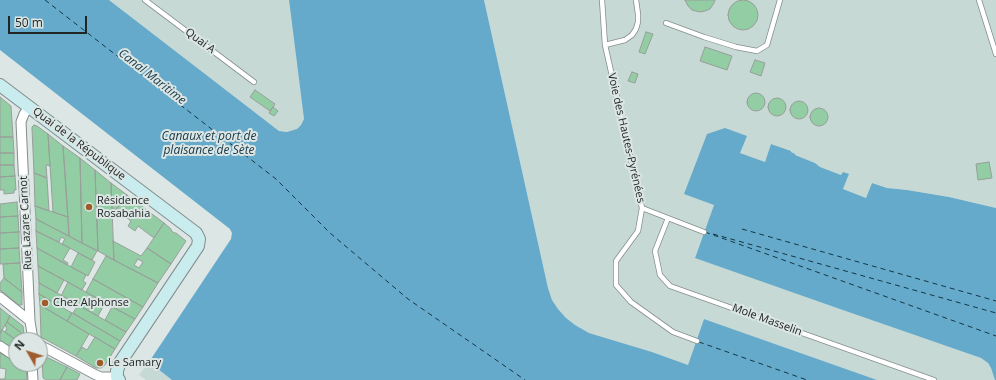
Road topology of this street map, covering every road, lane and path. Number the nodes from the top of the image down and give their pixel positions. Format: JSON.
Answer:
{"nodes":[{"id":1,"x":145,"y":0,"type":"edge"},
{"id":2,"x":602,"y":0,"type":"edge"},
{"id":3,"x":636,"y":0,"type":"edge"},
{"id":4,"x":780,"y":0,"type":"edge"},
{"id":5,"x":979,"y":0,"type":"edge"},
{"id":6,"x":666,"y":23,"type":"dead end"},
{"id":7,"x":605,"y":45,"type":"junction"},
{"id":8,"x":996,"y":54,"type":"edge"},
{"id":9,"x":254,"y":82,"type":"dead end"},
{"id":10,"x":0,"y":84,"type":"edge"},
{"id":11,"x":29,"y":106,"type":"junction"},
{"id":12,"x":642,"y":208,"type":"junction"},
{"id":13,"x":668,"y":218,"type":"junction"},
{"id":14,"x":704,"y":232,"type":"dead end"},
{"id":15,"x":0,"y":297,"type":"edge"},
{"id":16,"x":30,"y":321,"type":"junction"},
{"id":17,"x":32,"y":332,"type":"edge"},
{"id":18,"x":697,"y":341,"type":"dead end"},
{"id":19,"x":48,"y":349,"type":"edge"},
{"id":20,"x":118,"y":379,"type":"edge"},
{"id":21,"x":934,"y":380,"type":"edge"}],
"edges":[{"from":1,"to":9,"type":"lane","name":"Quai A"},
{"from":2,"to":7,"type":"lane","name":"Voie des Hautes-Pyrénées"},
{"from":3,"to":7,"type":"lane"},
{"from":4,"to":6,"type":"lane"},
{"from":5,"to":8,"type":"lane"},
{"from":7,"to":12,"type":"lane","name":"Voie des Hautes-Pyrénées"},
{"from":10,"to":11,"type":"main road","name":"Quai de la République"},
{"from":11,"to":16,"type":"street","name":"Rue Lazare Carnot"},
{"from":11,"to":20,"type":"main road","name":"Quai de la République"},
{"from":12,"to":13,"type":"lane"},
{"from":12,"to":18,"type":"lane","name":"Voie des Hautes-Pyrénées"},
{"from":13,"to":14,"type":"lane"},
{"from":13,"to":21,"type":"lane","name":"Mole Masselin"},
{"from":15,"to":16,"type":"street"},
{"from":16,"to":17,"type":"street","name":"Rue Lazare Carnot"},
{"from":19,"to":20,"type":"street"}]}
